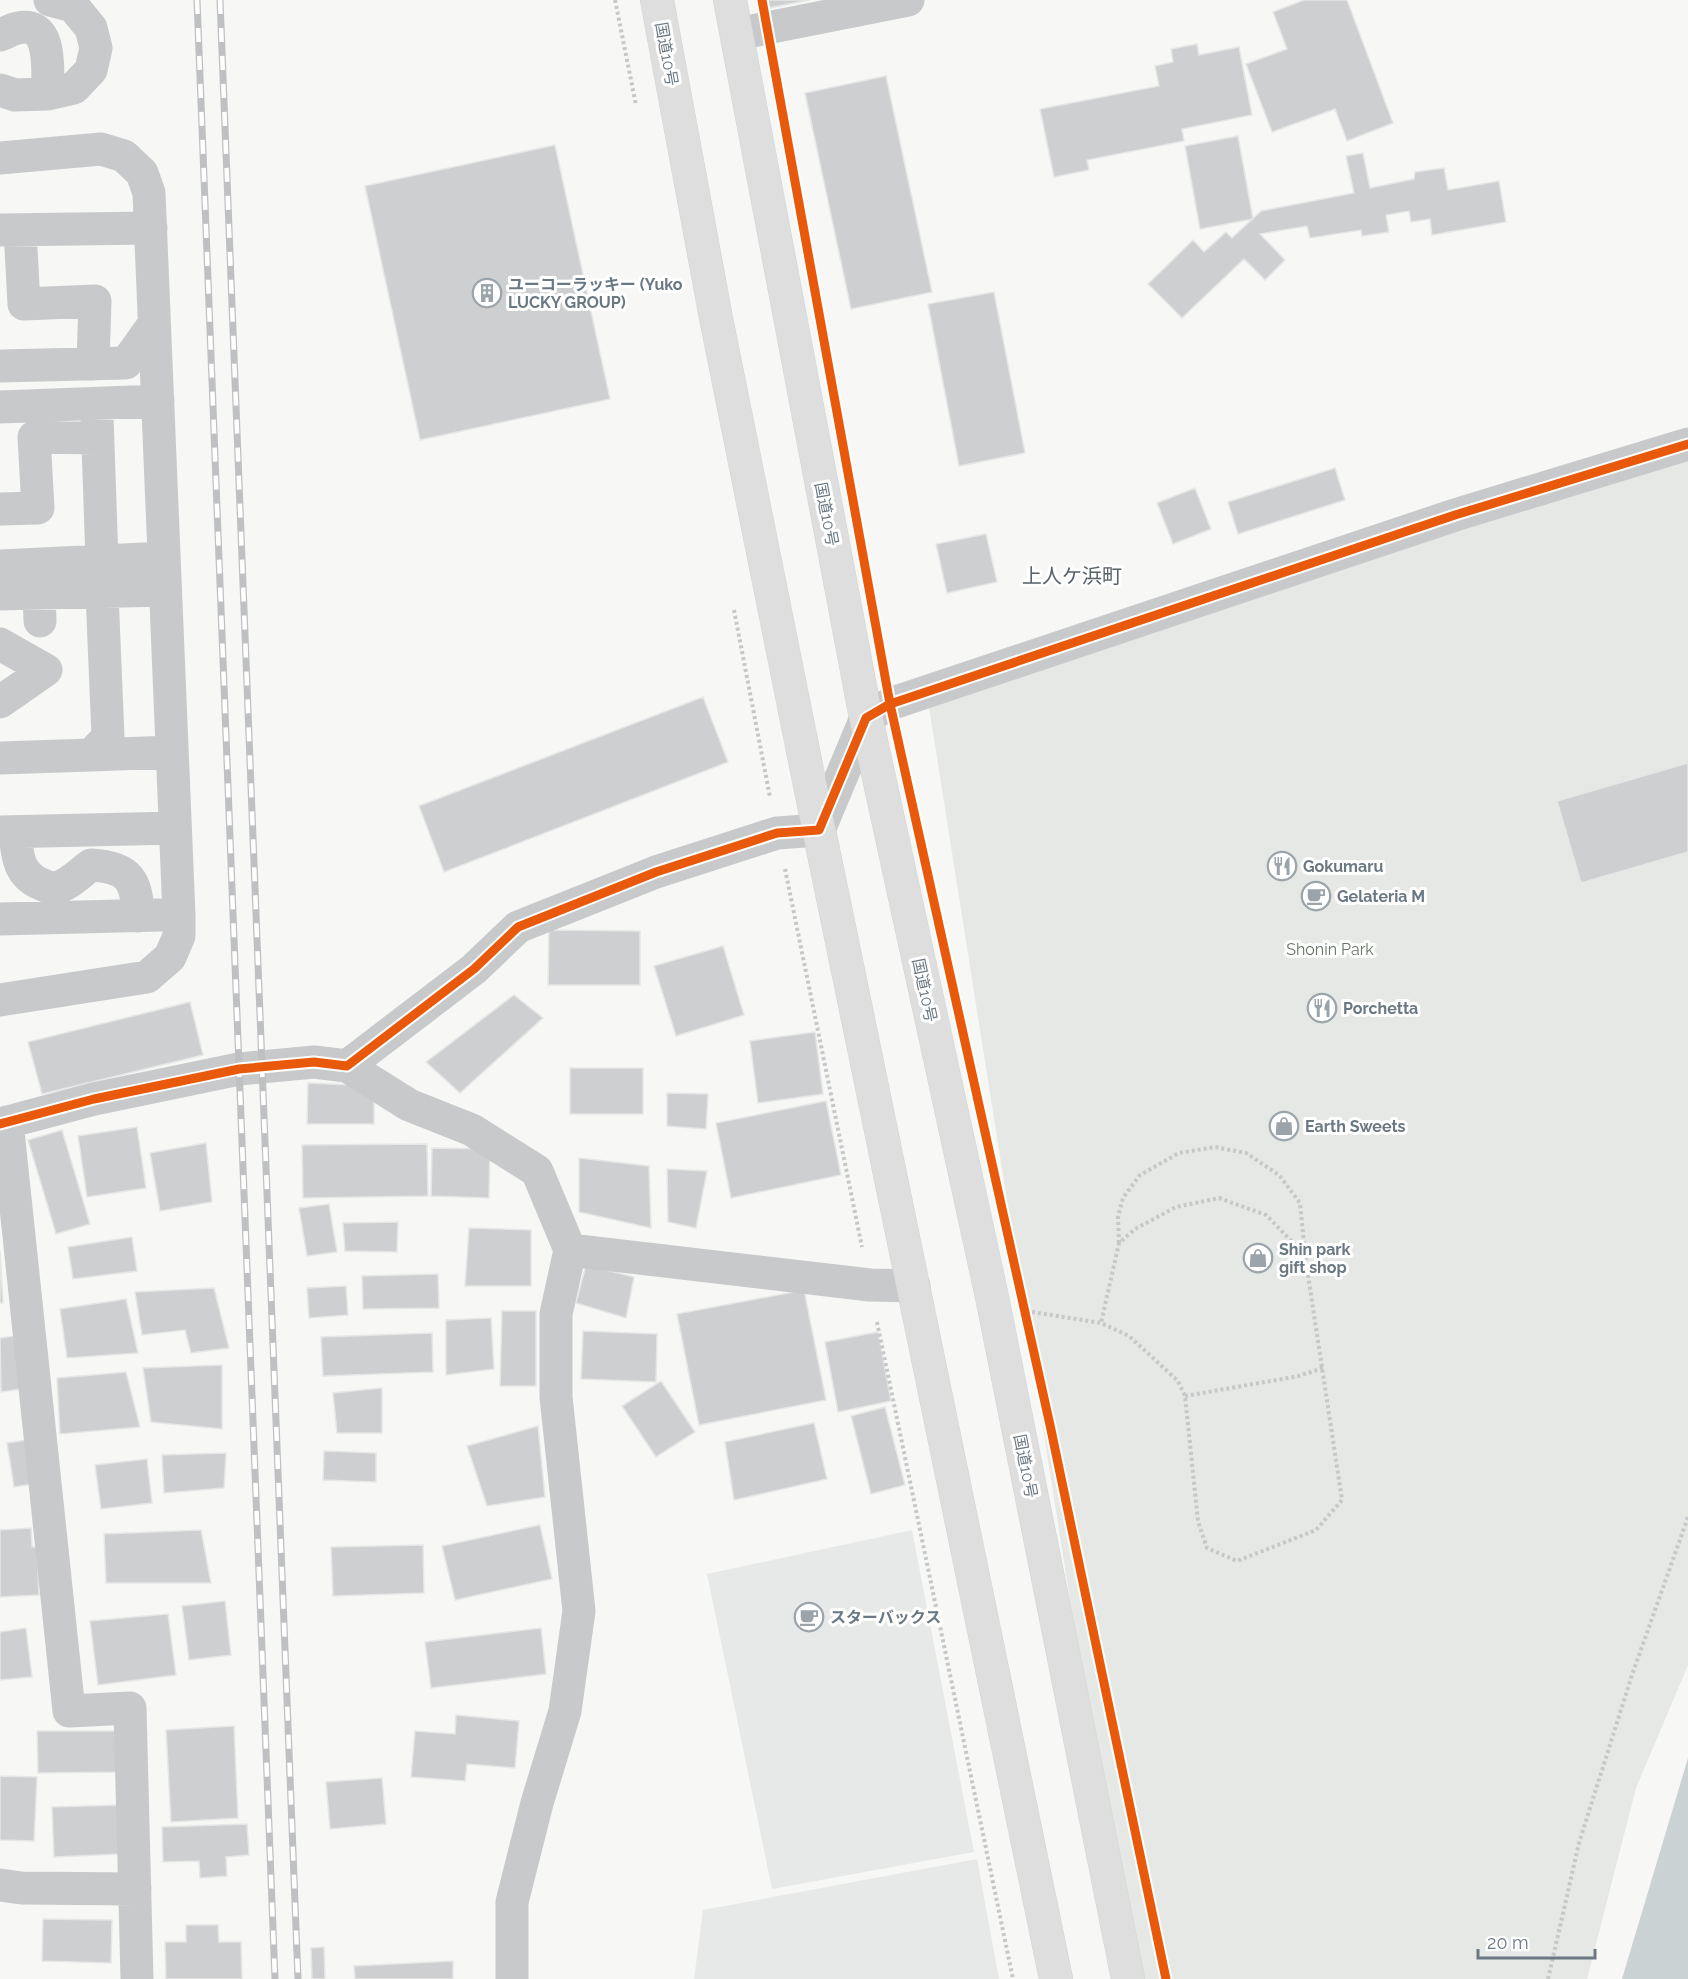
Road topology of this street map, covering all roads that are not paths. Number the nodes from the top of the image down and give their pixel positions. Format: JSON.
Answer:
{"nodes":[{"id":1,"x":50,"y":0,"type":"edge"},
{"id":2,"x":657,"y":0,"type":"edge"},
{"id":3,"x":730,"y":0,"type":"edge"},
{"id":4,"x":908,"y":0,"type":"edge"},
{"id":5,"x":737,"y":34,"type":"junction"},
{"id":6,"x":0,"y":35,"type":"edge"},
{"id":7,"x":0,"y":90,"type":"edge"},
{"id":8,"x":48,"y":94,"type":"junction"},
{"id":9,"x":0,"y":158,"type":"edge"},
{"id":10,"x":151,"y":228,"type":"junction"},
{"id":11,"x":10,"y":230,"type":"edge"},
{"id":12,"x":154,"y":324,"type":"junction"},
{"id":13,"x":126,"y":363,"type":"junction"},
{"id":14,"x":93,"y":364,"type":"junction"},
{"id":15,"x":0,"y":366,"type":"edge"},
{"id":16,"x":158,"y":401,"type":"junction"},
{"id":17,"x":96,"y":404,"type":"junction"},
{"id":18,"x":0,"y":407,"type":"edge"},
{"id":19,"x":97,"y":438,"type":"junction"},
{"id":20,"x":1688,"y":444,"type":"edge"},
{"id":21,"x":0,"y":509,"type":"edge"},
{"id":22,"x":164,"y":558,"type":"junction"},
{"id":23,"x":0,"y":566,"type":"edge"},
{"id":24,"x":102,"y":577,"type":"junction"},
{"id":25,"x":165,"y":590,"type":"junction"},
{"id":26,"x":0,"y":594,"type":"edge"},
{"id":27,"x":0,"y":644,"type":"edge"},
{"id":28,"x":0,"y":702,"type":"edge"},
{"id":29,"x":866,"y":718,"type":"junction"},
{"id":30,"x":172,"y":752,"type":"junction"},
{"id":31,"x":91,"y":755,"type":"junction"},
{"id":32,"x":0,"y":758,"type":"edge"},
{"id":33,"x":175,"y":828,"type":"junction"},
{"id":34,"x":819,"y":830,"type":"junction"},
{"id":35,"x":8,"y":832,"type":"edge"},
{"id":36,"x":179,"y":915,"type":"junction"},
{"id":37,"x":138,"y":916,"type":"junction"},
{"id":38,"x":0,"y":919,"type":"edge"},
{"id":39,"x":0,"y":1000,"type":"edge"},
{"id":40,"x":347,"y":1066,"type":"junction"},
{"id":41,"x":4,"y":1123,"type":"edge"},
{"id":42,"x":570,"y":1250,"type":"junction"},
{"id":43,"x":915,"y":1286,"type":"junction"},
{"id":44,"x":0,"y":1885,"type":"edge"},
{"id":45,"x":135,"y":1889,"type":"junction"},
{"id":46,"x":137,"y":1979,"type":"edge"},
{"id":47,"x":512,"y":1979,"type":"edge"},
{"id":48,"x":1056,"y":1979,"type":"edge"},
{"id":49,"x":1128,"y":1979,"type":"edge"}],
"edges":[{"from":1,"to":8,"type":"street"},
{"from":2,"to":34,"type":"highway","name":"国道10号"},
{"from":3,"to":5,"type":"highway","name":"国道10号"},
{"from":4,"to":5,"type":"street"},
{"from":5,"to":29,"type":"highway","name":"国道10号"},
{"from":6,"to":8,"type":"street"},
{"from":7,"to":8,"type":"street"},
{"from":9,"to":10,"type":"street"},
{"from":10,"to":11,"type":"street"},
{"from":10,"to":12,"type":"street"},
{"from":11,"to":14,"type":"street"},
{"from":12,"to":13,"type":"street"},
{"from":12,"to":16,"type":"street"},
{"from":13,"to":14,"type":"street"},
{"from":13,"to":16,"type":"street"},
{"from":14,"to":15,"type":"street"},
{"from":16,"to":17,"type":"street"},
{"from":16,"to":22,"type":"street"},
{"from":17,"to":18,"type":"street"},
{"from":17,"to":19,"type":"street"},
{"from":19,"to":21,"type":"street"},
{"from":19,"to":24,"type":"street"},
{"from":20,"to":29,"type":"street"},
{"from":22,"to":24,"type":"street"},
{"from":22,"to":25,"type":"street"},
{"from":23,"to":24,"type":"street"},
{"from":24,"to":25,"type":"street"},
{"from":24,"to":26,"type":"street"},
{"from":24,"to":31,"type":"street"},
{"from":25,"to":30,"type":"street"},
{"from":27,"to":28,"type":"street"},
{"from":29,"to":34,"type":"street"},
{"from":29,"to":49,"type":"highway","name":"国道10号"},
{"from":30,"to":31,"type":"street"},
{"from":30,"to":33,"type":"street"},
{"from":31,"to":32,"type":"street"},
{"from":33,"to":35,"type":"street"},
{"from":33,"to":36,"type":"street"},
{"from":34,"to":40,"type":"street"},
{"from":34,"to":43,"type":"highway","name":"国道10号"},
{"from":35,"to":37,"type":"street"},
{"from":36,"to":37,"type":"street"},
{"from":36,"to":39,"type":"street"},
{"from":37,"to":38,"type":"street"},
{"from":40,"to":41,"type":"street"},
{"from":40,"to":42,"type":"street"},
{"from":41,"to":45,"type":"street"},
{"from":42,"to":43,"type":"street"},
{"from":42,"to":47,"type":"street"},
{"from":43,"to":48,"type":"highway","name":"国道10号"},
{"from":44,"to":45,"type":"street"},
{"from":45,"to":46,"type":"street"}]}
